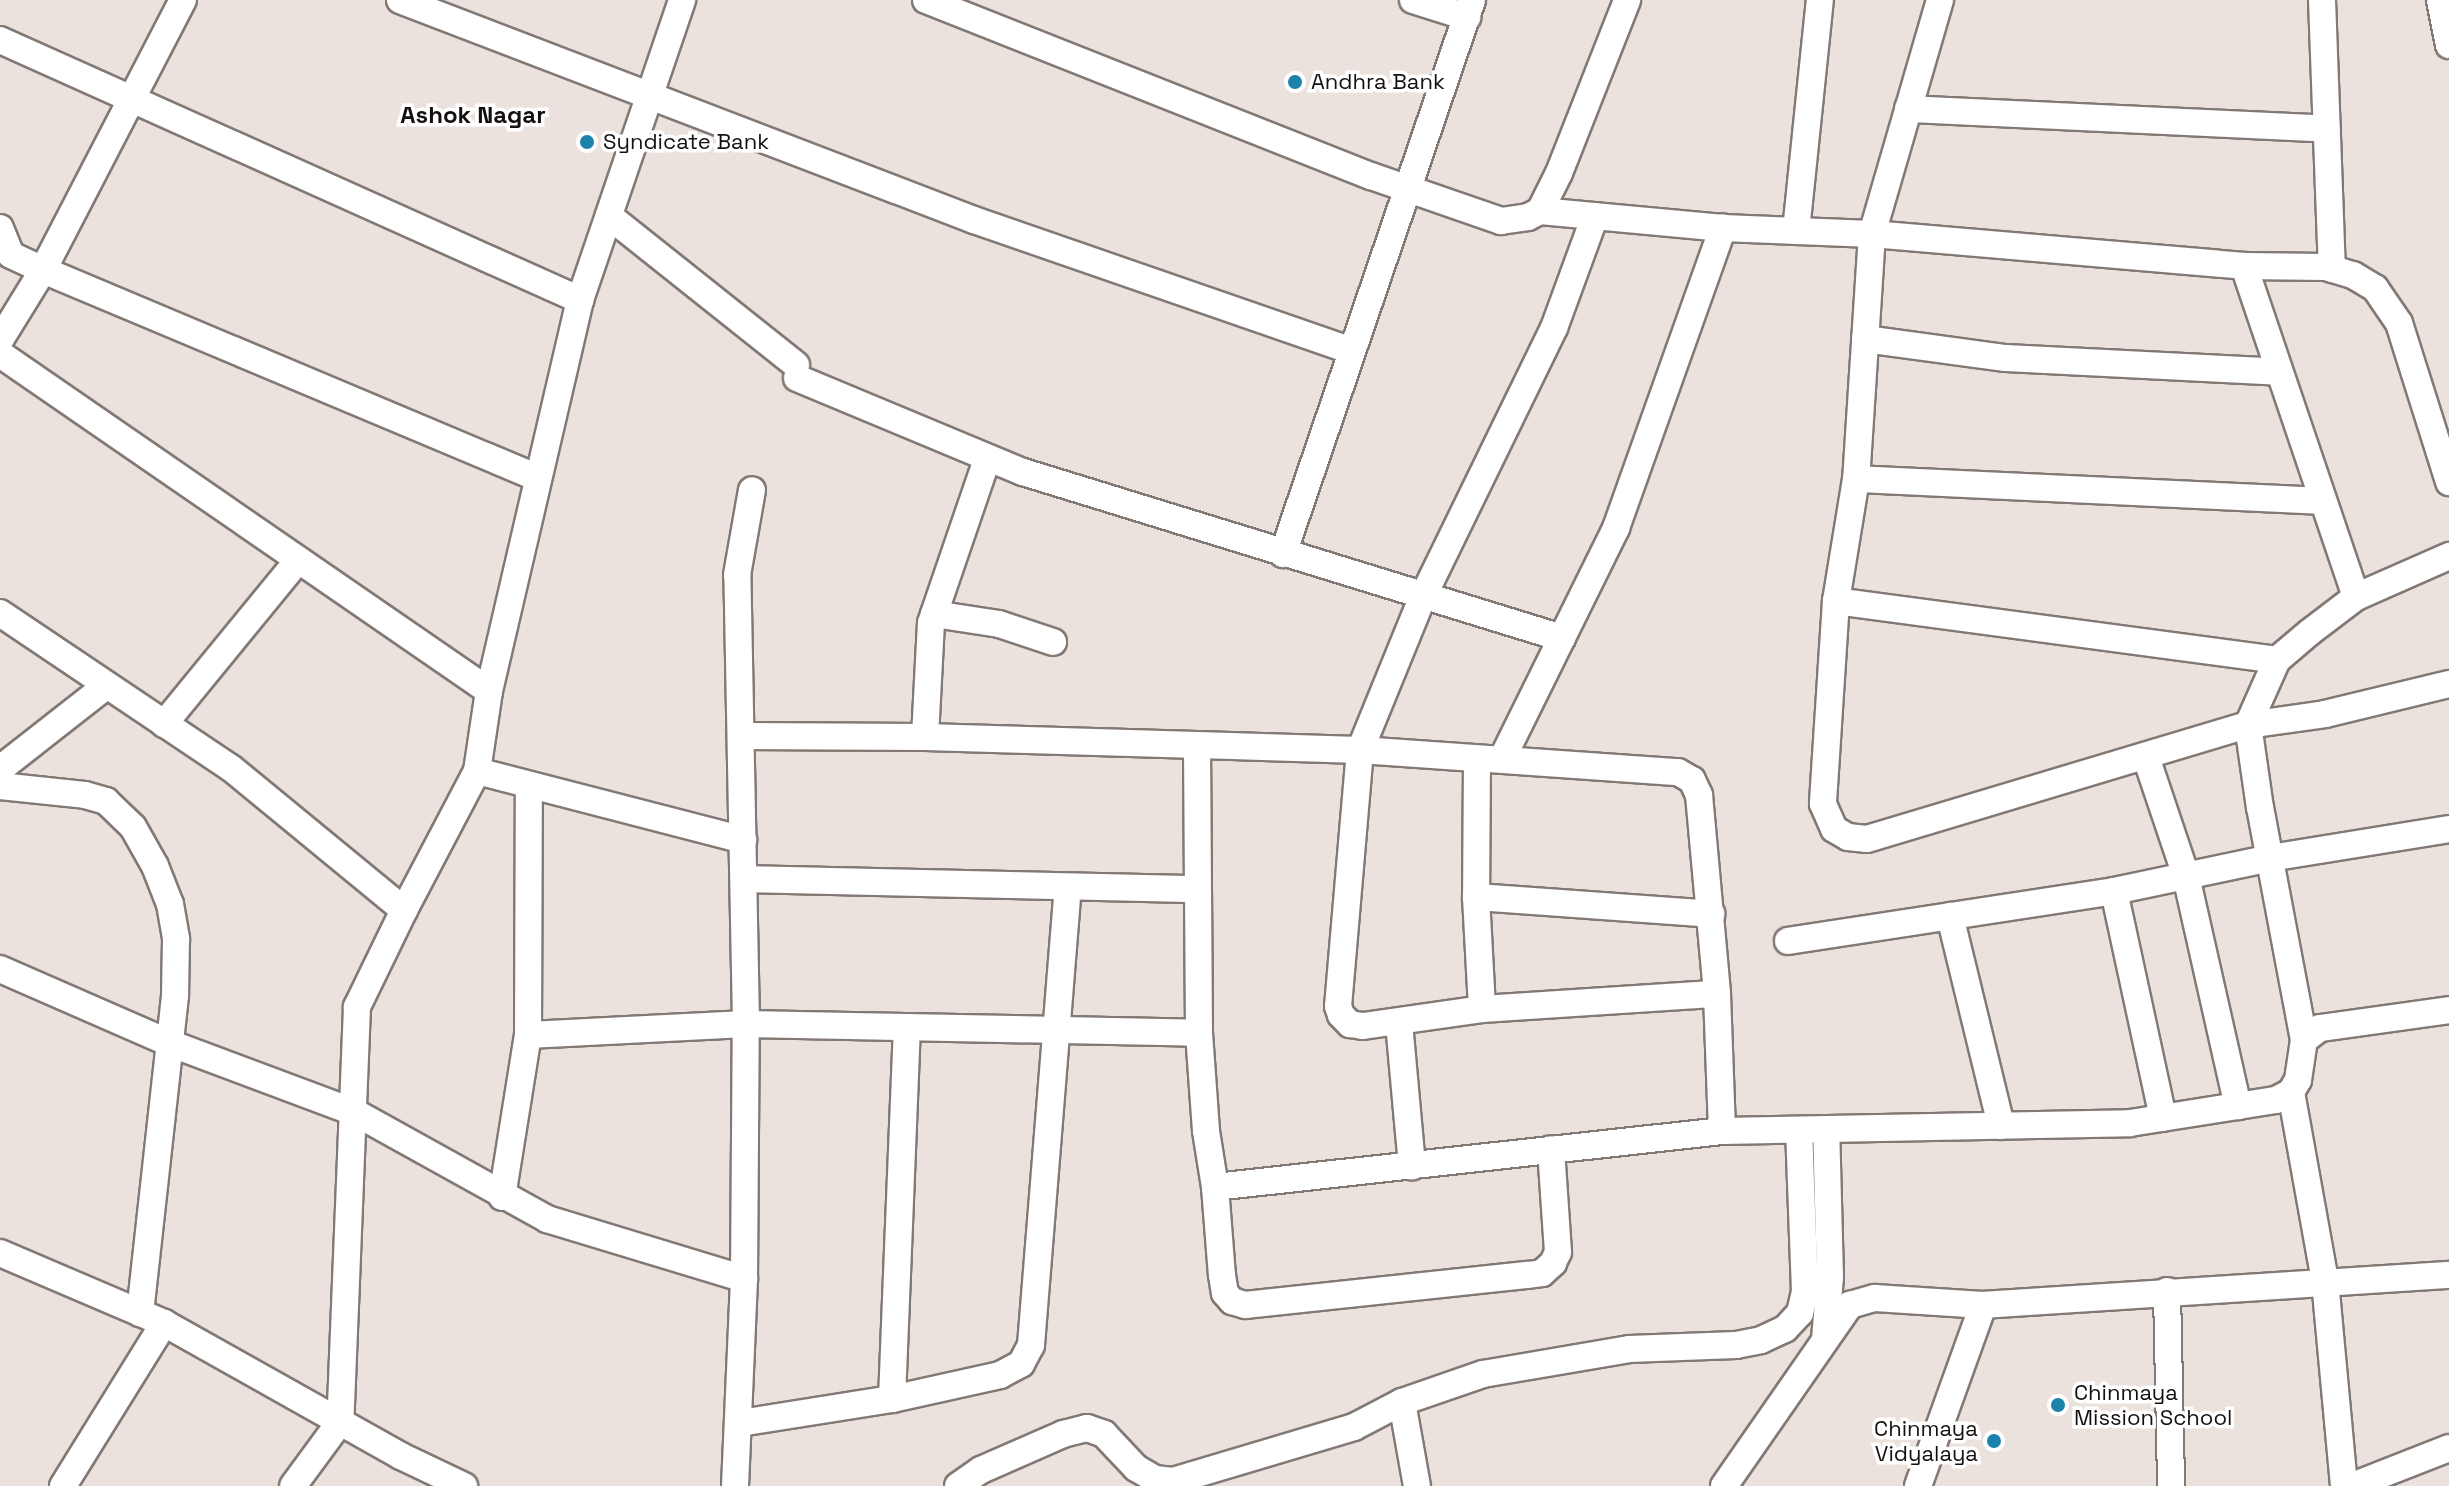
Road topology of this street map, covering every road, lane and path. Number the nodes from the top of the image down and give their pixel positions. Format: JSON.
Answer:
{"nodes":[{"id":1,"x":183,"y":0,"type":"edge"},
{"id":2,"x":400,"y":0,"type":"edge"},
{"id":3,"x":682,"y":0,"type":"edge"},
{"id":4,"x":926,"y":0,"type":"edge"},
{"id":5,"x":1413,"y":0,"type":"edge"},
{"id":6,"x":1627,"y":0,"type":"edge"},
{"id":7,"x":1820,"y":0,"type":"edge"},
{"id":8,"x":1940,"y":0,"type":"edge"},
{"id":9,"x":2322,"y":0,"type":"edge"},
{"id":10,"x":2440,"y":0,"type":"edge"},
{"id":11,"x":1470,"y":9,"type":"edge"},
{"id":12,"x":0,"y":40,"type":"edge"},
{"id":13,"x":2449,"y":45,"type":"edge"},
{"id":14,"x":651,"y":94,"type":"junction"},
{"id":15,"x":132,"y":97,"type":"junction"},
{"id":16,"x":1908,"y":109,"type":"junction"},
{"id":17,"x":2327,"y":129,"type":"junction"},
{"id":18,"x":1406,"y":188,"type":"junction"},
{"id":19,"x":1540,"y":211,"type":"junction"},
{"id":20,"x":609,"y":216,"type":"junction"},
{"id":21,"x":1595,"y":216,"type":"junction"},
{"id":22,"x":0,"y":228,"type":"edge"},
{"id":23,"x":1723,"y":228,"type":"junction"},
{"id":24,"x":1803,"y":231,"type":"junction"},
{"id":25,"x":1866,"y":234,"type":"junction"},
{"id":26,"x":2244,"y":266,"type":"junction"},
{"id":27,"x":2332,"y":269,"type":"junction"},
{"id":28,"x":43,"y":270,"type":"junction"},
{"id":29,"x":580,"y":300,"type":"junction"},
{"id":30,"x":1865,"y":339,"type":"junction"},
{"id":31,"x":0,"y":340,"type":"edge"},
{"id":32,"x":1350,"y":350,"type":"junction"},
{"id":33,"x":0,"y":354,"type":"edge"},
{"id":34,"x":2279,"y":372,"type":"junction"},
{"id":35,"x":987,"y":459,"type":"junction"},
{"id":36,"x":538,"y":478,"type":"junction"},
{"id":37,"x":1856,"y":479,"type":"junction"},
{"id":38,"x":2449,"y":482,"type":"edge"},
{"id":39,"x":752,"y":490,"type":"dead end"},
{"id":40,"x":2321,"y":501,"type":"junction"},
{"id":41,"x":1283,"y":554,"type":"junction"},
{"id":42,"x":2449,"y":556,"type":"edge"},
{"id":43,"x":298,"y":560,"type":"junction"},
{"id":44,"x":1423,"y":596,"type":"junction"},
{"id":45,"x":2356,"y":597,"type":"junction"},
{"id":46,"x":1836,"y":601,"type":"junction"},
{"id":47,"x":0,"y":613,"type":"edge"},
{"id":48,"x":934,"y":614,"type":"junction"},
{"id":49,"x":1562,"y":638,"type":"junction"},
{"id":50,"x":1053,"y":642,"type":"dead end"},
{"id":51,"x":2277,"y":660,"type":"junction"},
{"id":52,"x":2449,"y":684,"type":"edge"},
{"id":53,"x":106,"y":686,"type":"junction"},
{"id":54,"x":489,"y":691,"type":"junction"},
{"id":55,"x":164,"y":724,"type":"junction"},
{"id":56,"x":2248,"y":725,"type":"junction"},
{"id":57,"x":742,"y":736,"type":"junction"},
{"id":58,"x":925,"y":737,"type":"junction"},
{"id":59,"x":1197,"y":746,"type":"junction"},
{"id":60,"x":1360,"y":750,"type":"junction"},
{"id":61,"x":2146,"y":757,"type":"junction"},
{"id":62,"x":1489,"y":760,"type":"junction"},
{"id":63,"x":0,"y":769,"type":"edge"},
{"id":64,"x":477,"y":771,"type":"junction"},
{"id":65,"x":0,"y":786,"type":"edge"},
{"id":66,"x":529,"y":787,"type":"junction"},
{"id":67,"x":2449,"y":829,"type":"edge"},
{"id":68,"x":743,"y":840,"type":"junction"},
{"id":69,"x":2270,"y":858,"type":"junction"},
{"id":70,"x":2186,"y":876,"type":"junction"},
{"id":71,"x":744,"y":879,"type":"junction"},
{"id":72,"x":1068,"y":887,"type":"junction"},
{"id":73,"x":1198,"y":889,"type":"junction"},
{"id":74,"x":2114,"y":891,"type":"junction"},
{"id":75,"x":1476,"y":897,"type":"junction"},
{"id":76,"x":404,"y":910,"type":"junction"},
{"id":77,"x":1711,"y":914,"type":"junction"},
{"id":78,"x":1950,"y":916,"type":"junction"},
{"id":79,"x":1788,"y":941,"type":"dead end"},
{"id":80,"x":3,"y":976,"type":"edge"},
{"id":81,"x":1717,"y":994,"type":"junction"},
{"id":82,"x":1482,"y":1009,"type":"junction"},
{"id":83,"x":2449,"y":1010,"type":"edge"},
{"id":84,"x":1399,"y":1023,"type":"junction"},
{"id":85,"x":746,"y":1024,"type":"junction"},
{"id":86,"x":907,"y":1027,"type":"junction"},
{"id":87,"x":1055,"y":1028,"type":"junction"},
{"id":88,"x":1199,"y":1033,"type":"junction"},
{"id":89,"x":528,"y":1035,"type":"junction"},
{"id":90,"x":2304,"y":1040,"type":"junction"},
{"id":91,"x":169,"y":1043,"type":"junction"},
{"id":92,"x":2291,"y":1092,"type":"junction"},
{"id":93,"x":2238,"y":1106,"type":"junction"},
{"id":94,"x":354,"y":1112,"type":"junction"},
{"id":95,"x":2163,"y":1118,"type":"junction"},
{"id":96,"x":2001,"y":1126,"type":"junction"},
{"id":97,"x":1826,"y":1129,"type":"junction"},
{"id":98,"x":1799,"y":1130,"type":"junction"},
{"id":99,"x":1722,"y":1131,"type":"junction"},
{"id":100,"x":1551,"y":1149,"type":"junction"},
{"id":101,"x":1412,"y":1166,"type":"junction"},
{"id":102,"x":1215,"y":1187,"type":"junction"},
{"id":103,"x":502,"y":1197,"type":"junction"},
{"id":104,"x":0,"y":1253,"type":"edge"},
{"id":105,"x":2449,"y":1275,"type":"edge"},
{"id":106,"x":744,"y":1279,"type":"junction"},
{"id":107,"x":2325,"y":1281,"type":"junction"},
{"id":108,"x":2167,"y":1291,"type":"junction"},
{"id":109,"x":1983,"y":1305,"type":"junction"},
{"id":110,"x":152,"y":1318,"type":"junction"},
{"id":111,"x":1825,"y":1340,"type":"junction"},
{"id":112,"x":892,"y":1399,"type":"junction"},
{"id":113,"x":1402,"y":1402,"type":"junction"},
{"id":114,"x":340,"y":1422,"type":"junction"},
{"id":115,"x":740,"y":1423,"type":"junction"},
{"id":116,"x":2449,"y":1448,"type":"edge"},
{"id":117,"x":63,"y":1486,"type":"edge"},
{"id":118,"x":293,"y":1486,"type":"edge"},
{"id":119,"x":462,"y":1486,"type":"edge"},
{"id":120,"x":735,"y":1486,"type":"edge"},
{"id":121,"x":958,"y":1486,"type":"edge"},
{"id":122,"x":1417,"y":1486,"type":"edge"},
{"id":123,"x":1724,"y":1486,"type":"edge"},
{"id":124,"x":1918,"y":1486,"type":"edge"},
{"id":125,"x":2171,"y":1486,"type":"edge"},
{"id":126,"x":2344,"y":1486,"type":"edge"},
{"id":127,"x":2352,"y":1486,"type":"edge"}],
"edges":[{"from":1,"to":15,"type":"street"},
{"from":2,"to":14,"type":"street"},
{"from":3,"to":14,"type":"street"},
{"from":4,"to":18,"type":"street"},
{"from":5,"to":11,"type":"street"},
{"from":6,"to":19,"type":"street"},
{"from":7,"to":24,"type":"street"},
{"from":8,"to":16,"type":"street"},
{"from":9,"to":17,"type":"street"},
{"from":10,"to":13,"type":"street"},
{"from":11,"to":18,"type":"street"},
{"from":12,"to":15,"type":"street"},
{"from":14,"to":20,"type":"street"},
{"from":14,"to":32,"type":"street"},
{"from":15,"to":28,"type":"street"},
{"from":15,"to":29,"type":"street"},
{"from":16,"to":17,"type":"street"},
{"from":16,"to":25,"type":"street"},
{"from":17,"to":27,"type":"street"},
{"from":18,"to":19,"type":"street"},
{"from":18,"to":32,"type":"street"},
{"from":19,"to":21,"type":"street"},
{"from":20,"to":29,"type":"street"},
{"from":20,"to":35,"type":"street"},
{"from":21,"to":23,"type":"street"},
{"from":21,"to":44,"type":"street"},
{"from":22,"to":28,"type":"street"},
{"from":23,"to":24,"type":"street"},
{"from":23,"to":49,"type":"street"},
{"from":24,"to":25,"type":"street"},
{"from":25,"to":26,"type":"street"},
{"from":25,"to":30,"type":"street"},
{"from":26,"to":27,"type":"street"},
{"from":26,"to":34,"type":"street"},
{"from":27,"to":38,"type":"street"},
{"from":28,"to":31,"type":"street"},
{"from":28,"to":36,"type":"street"},
{"from":29,"to":36,"type":"street"},
{"from":30,"to":34,"type":"street"},
{"from":30,"to":37,"type":"street"},
{"from":32,"to":41,"type":"street"},
{"from":33,"to":43,"type":"street"},
{"from":34,"to":40,"type":"street"},
{"from":35,"to":41,"type":"street"},
{"from":35,"to":48,"type":"street"},
{"from":36,"to":54,"type":"street"},
{"from":37,"to":40,"type":"street"},
{"from":37,"to":46,"type":"street"},
{"from":39,"to":57,"type":"street"},
{"from":40,"to":45,"type":"street"},
{"from":41,"to":44,"type":"street"},
{"from":42,"to":45,"type":"street"},
{"from":43,"to":54,"type":"street"},
{"from":43,"to":55,"type":"street"},
{"from":44,"to":49,"type":"street"},
{"from":44,"to":60,"type":"street"},
{"from":45,"to":51,"type":"street"},
{"from":46,"to":51,"type":"street"},
{"from":46,"to":61,"type":"street"},
{"from":47,"to":53,"type":"street"},
{"from":48,"to":50,"type":"street"},
{"from":48,"to":58,"type":"street"},
{"from":49,"to":62,"type":"street"},
{"from":51,"to":56,"type":"street"},
{"from":52,"to":56,"type":"street"},
{"from":53,"to":55,"type":"street"},
{"from":53,"to":63,"type":"street"},
{"from":54,"to":64,"type":"street"},
{"from":55,"to":76,"type":"street"},
{"from":56,"to":61,"type":"street"},
{"from":56,"to":69,"type":"street"},
{"from":57,"to":58,"type":"street"},
{"from":57,"to":68,"type":"street"},
{"from":58,"to":59,"type":"street"},
{"from":59,"to":60,"type":"street"},
{"from":59,"to":73,"type":"street"},
{"from":60,"to":62,"type":"street"},
{"from":60,"to":84,"type":"street"},
{"from":61,"to":70,"type":"street"},
{"from":62,"to":75,"type":"street"},
{"from":62,"to":77,"type":"street"},
{"from":64,"to":66,"type":"street"},
{"from":64,"to":76,"type":"street"},
{"from":65,"to":91,"type":"street"},
{"from":66,"to":68,"type":"street"},
{"from":66,"to":89,"type":"street"},
{"from":67,"to":69,"type":"street"},
{"from":68,"to":71,"type":"street"},
{"from":69,"to":70,"type":"street"},
{"from":69,"to":90,"type":"street"},
{"from":70,"to":74,"type":"street"},
{"from":70,"to":93,"type":"street"},
{"from":71,"to":72,"type":"street"},
{"from":71,"to":85,"type":"street"},
{"from":72,"to":73,"type":"street"},
{"from":72,"to":87,"type":"street"},
{"from":73,"to":88,"type":"street"},
{"from":74,"to":78,"type":"street"},
{"from":74,"to":95,"type":"street"},
{"from":75,"to":77,"type":"street"},
{"from":75,"to":82,"type":"street"},
{"from":76,"to":94,"type":"street"},
{"from":77,"to":81,"type":"street"},
{"from":78,"to":79,"type":"street"},
{"from":78,"to":96,"type":"street"},
{"from":80,"to":91,"type":"street"},
{"from":81,"to":82,"type":"street"},
{"from":81,"to":99,"type":"street"},
{"from":82,"to":84,"type":"street"},
{"from":83,"to":90,"type":"street"},
{"from":84,"to":101,"type":"street"},
{"from":85,"to":86,"type":"street"},
{"from":85,"to":89,"type":"street"},
{"from":85,"to":106,"type":"street"},
{"from":86,"to":87,"type":"street"},
{"from":86,"to":112,"type":"street"},
{"from":87,"to":88,"type":"street"},
{"from":87,"to":112,"type":"street"},
{"from":88,"to":102,"type":"street"},
{"from":89,"to":103,"type":"street"},
{"from":90,"to":92,"type":"street"},
{"from":91,"to":94,"type":"street"},
{"from":91,"to":110,"type":"street"},
{"from":92,"to":93,"type":"street"},
{"from":92,"to":107,"type":"street"},
{"from":93,"to":95,"type":"street"},
{"from":94,"to":103,"type":"street"},
{"from":94,"to":114,"type":"street"},
{"from":95,"to":96,"type":"street"},
{"from":96,"to":97,"type":"street"},
{"from":97,"to":98,"type":"street"},
{"from":97,"to":111,"type":"street"},
{"from":98,"to":99,"type":"street"},
{"from":98,"to":113,"type":"street"},
{"from":99,"to":100,"type":"street"},
{"from":100,"to":101,"type":"street"},
{"from":100,"to":102,"type":"street"},
{"from":101,"to":102,"type":"street"},
{"from":103,"to":106,"type":"street"},
{"from":104,"to":110,"type":"street"},
{"from":105,"to":107,"type":"street"},
{"from":106,"to":115,"type":"street"},
{"from":107,"to":108,"type":"street"},
{"from":107,"to":126,"type":"street"},
{"from":108,"to":109,"type":"street"},
{"from":108,"to":125,"type":"street"},
{"from":109,"to":111,"type":"street"},
{"from":109,"to":124,"type":"street"},
{"from":110,"to":114,"type":"street"},
{"from":110,"to":117,"type":"street"},
{"from":111,"to":123,"type":"street"},
{"from":112,"to":115,"type":"street"},
{"from":113,"to":121,"type":"street"},
{"from":113,"to":122,"type":"street"},
{"from":114,"to":118,"type":"street"},
{"from":114,"to":119,"type":"street"},
{"from":115,"to":120,"type":"street"},
{"from":116,"to":127,"type":"street"}]}
